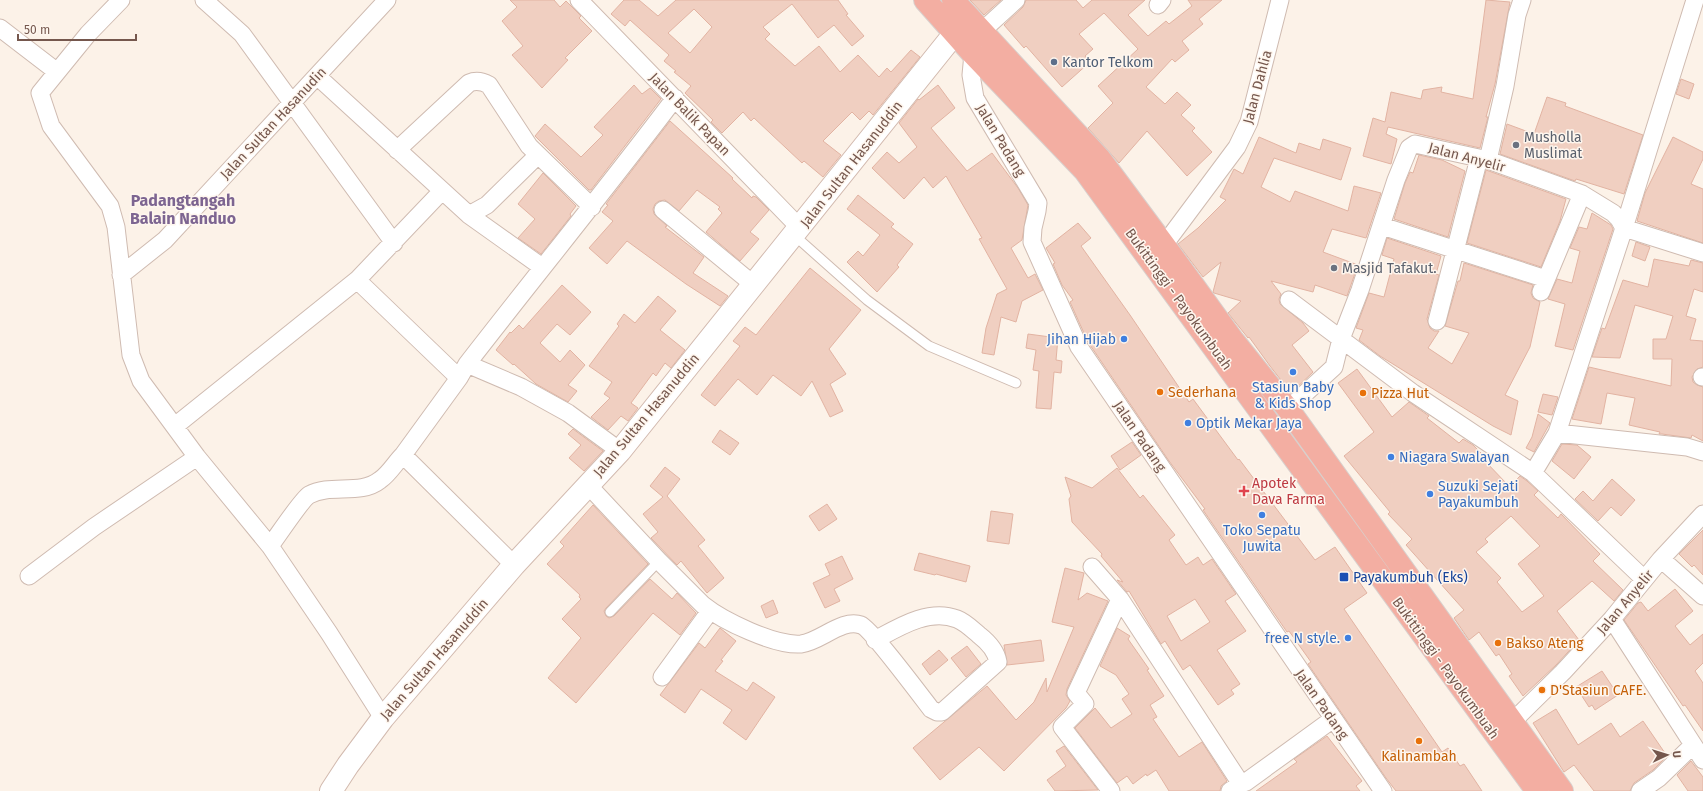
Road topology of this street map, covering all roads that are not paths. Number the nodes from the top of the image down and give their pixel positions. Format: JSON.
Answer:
{"nodes":[{"id":1,"x":120,"y":0,"type":"edge"},
{"id":2,"x":204,"y":0,"type":"edge"},
{"id":3,"x":387,"y":0,"type":"edge"},
{"id":4,"x":579,"y":0,"type":"edge"},
{"id":5,"x":925,"y":0,"type":"edge"},
{"id":6,"x":953,"y":0,"type":"edge"},
{"id":7,"x":1016,"y":0,"type":"edge"},
{"id":8,"x":1280,"y":0,"type":"edge"},
{"id":9,"x":1522,"y":0,"type":"edge"},
{"id":10,"x":1695,"y":0,"type":"edge"},
{"id":11,"x":0,"y":28,"type":"edge"},
{"id":12,"x":982,"y":31,"type":"junction"},
{"id":13,"x":955,"y":33,"type":"junction"},
{"id":14,"x":973,"y":54,"type":"junction"},
{"id":15,"x":56,"y":72,"type":"junction"},
{"id":16,"x":317,"y":76,"type":"junction"},
{"id":17,"x":675,"y":98,"type":"junction"},
{"id":18,"x":292,"y":102,"type":"junction"},
{"id":19,"x":397,"y":150,"type":"junction"},
{"id":20,"x":538,"y":155,"type":"junction"},
{"id":21,"x":1483,"y":159,"type":"junction"},
{"id":22,"x":441,"y":192,"type":"junction"},
{"id":23,"x":1582,"y":194,"type":"junction"},
{"id":24,"x":592,"y":207,"type":"junction"},
{"id":25,"x":663,"y":210,"type":"dead end"},
{"id":26,"x":469,"y":215,"type":"junction"},
{"id":27,"x":1382,"y":226,"type":"junction"},
{"id":28,"x":1624,"y":228,"type":"junction"},
{"id":29,"x":797,"y":232,"type":"junction"},
{"id":30,"x":394,"y":242,"type":"junction"},
{"id":31,"x":1164,"y":244,"type":"junction"},
{"id":32,"x":1456,"y":251,"type":"junction"},
{"id":33,"x":1703,"y":253,"type":"edge"},
{"id":34,"x":542,"y":267,"type":"junction"},
{"id":35,"x":121,"y":275,"type":"junction"},
{"id":36,"x":357,"y":280,"type":"junction"},
{"id":37,"x":754,"y":285,"type":"junction"},
{"id":38,"x":1289,"y":300,"type":"dead end"},
{"id":39,"x":1438,"y":321,"type":"dead end"},
{"id":40,"x":1341,"y":339,"type":"junction"},
{"id":41,"x":463,"y":371,"type":"junction"},
{"id":42,"x":1016,"y":383,"type":"dead end"},
{"id":43,"x":1288,"y":409,"type":"junction"},
{"id":44,"x":175,"y":426,"type":"junction"},
{"id":45,"x":1557,"y":433,"type":"junction"},
{"id":46,"x":620,"y":451,"type":"junction"},
{"id":47,"x":1703,"y":452,"type":"edge"},
{"id":48,"x":402,"y":455,"type":"junction"},
{"id":49,"x":197,"y":457,"type":"junction"},
{"id":50,"x":1533,"y":473,"type":"junction"},
{"id":51,"x":588,"y":485,"type":"junction"},
{"id":52,"x":1703,"y":514,"type":"edge"},
{"id":53,"x":270,"y":546,"type":"junction"},
{"id":54,"x":1661,"y":560,"type":"junction"},
{"id":55,"x":659,"y":561,"type":"junction"},
{"id":56,"x":514,"y":565,"type":"junction"},
{"id":57,"x":1092,"y":567,"type":"dead end"},
{"id":58,"x":29,"y":576,"type":"dead end"},
{"id":59,"x":1644,"y":579,"type":"junction"},
{"id":60,"x":1703,"y":596,"type":"edge"},
{"id":61,"x":1120,"y":599,"type":"junction"},
{"id":62,"x":710,"y":611,"type":"junction"},
{"id":63,"x":610,"y":612,"type":"dead end"},
{"id":64,"x":1612,"y":618,"type":"junction"},
{"id":65,"x":875,"y":640,"type":"junction"},
{"id":66,"x":1475,"y":672,"type":"junction"},
{"id":67,"x":662,"y":677,"type":"dead end"},
{"id":68,"x":1459,"y":687,"type":"junction"},
{"id":69,"x":383,"y":718,"type":"junction"},
{"id":70,"x":1333,"y":719,"type":"junction"},
{"id":71,"x":1512,"y":722,"type":"junction"},
{"id":72,"x":1693,"y":745,"type":"junction"},
{"id":73,"x":1703,"y":760,"type":"edge"},
{"id":74,"x":1235,"y":788,"type":"edge"},
{"id":75,"x":331,"y":791,"type":"edge"},
{"id":76,"x":1111,"y":791,"type":"edge"},
{"id":77,"x":1383,"y":791,"type":"edge"},
{"id":78,"x":1537,"y":791,"type":"edge"},
{"id":79,"x":1562,"y":791,"type":"edge"},
{"id":80,"x":1640,"y":791,"type":"edge"}],
"edges":[{"from":1,"to":15,"type":"street"},
{"from":2,"to":18,"type":"street"},
{"from":3,"to":16,"type":"street","name":"Jalan Sultan Hasanudin"},
{"from":4,"to":17,"type":"street","name":"Jalan Balik Papan"},
{"from":5,"to":13,"type":"highway","name":"Bukittinggi - Payokumbuah"},
{"from":6,"to":12,"type":"highway","name":"Bukittinggi - Payokumbuah"},
{"from":7,"to":12,"type":"street"},
{"from":8,"to":31,"type":"street","name":"Jalan Dahlia"},
{"from":9,"to":21,"type":"street"},
{"from":10,"to":28,"type":"street"},
{"from":11,"to":15,"type":"street"},
{"from":12,"to":31,"type":"highway","name":"Bukittinggi - Payokumbuah"},
{"from":13,"to":14,"type":"highway","name":"Bukittinggi - Payokumbuah"},
{"from":13,"to":29,"type":"street","name":"Jalan Sultan Hasanuddin"},
{"from":14,"to":68,"type":"highway","name":"Bukittinggi - Payokumbuah"},
{"from":14,"to":70,"type":"street","name":"Jalan Padang"},
{"from":15,"to":35,"type":"street"},
{"from":16,"to":18,"type":"street","name":"Jalan Sultan Hasanudin"},
{"from":16,"to":19,"type":"street"},
{"from":17,"to":24,"type":"street"},
{"from":17,"to":29,"type":"street","name":"Jalan Balik Papan"},
{"from":18,"to":30,"type":"street"},
{"from":18,"to":35,"type":"street","name":"Jalan Sultan Hasanudin"},
{"from":19,"to":20,"type":"street"},
{"from":19,"to":22,"type":"street"},
{"from":20,"to":24,"type":"street"},
{"from":20,"to":26,"type":"street"},
{"from":21,"to":23,"type":"street","name":"Jalan Anyelir"},
{"from":21,"to":27,"type":"street","name":"Jalan Anyelir"},
{"from":21,"to":32,"type":"street"},
{"from":22,"to":26,"type":"street"},
{"from":22,"to":30,"type":"street"},
{"from":23,"to":28,"type":"street","name":"Jalan Anyelir"},
{"from":23,"to":32,"type":"street"},
{"from":24,"to":34,"type":"street"},
{"from":25,"to":37,"type":"street"},
{"from":26,"to":34,"type":"street"},
{"from":27,"to":32,"type":"street"},
{"from":27,"to":40,"type":"street","name":"Jalan Anyelir"},
{"from":28,"to":33,"type":"street"},
{"from":28,"to":45,"type":"street"},
{"from":29,"to":37,"type":"street","name":"Jalan Sultan Hasanuddin"},
{"from":29,"to":42,"type":"lane"},
{"from":30,"to":36,"type":"street"},
{"from":31,"to":43,"type":"highway","name":"Bukittinggi - Payokumbuah"},
{"from":32,"to":39,"type":"street"},
{"from":34,"to":41,"type":"street"},
{"from":35,"to":44,"type":"street"},
{"from":36,"to":41,"type":"street"},
{"from":36,"to":44,"type":"street"},
{"from":37,"to":46,"type":"street","name":"Jalan Sultan Hasanuddin"},
{"from":38,"to":40,"type":"street"},
{"from":40,"to":43,"type":"street","name":"Jalan Anyelir"},
{"from":40,"to":50,"type":"street"},
{"from":41,"to":46,"type":"street"},
{"from":41,"to":48,"type":"street"},
{"from":43,"to":66,"type":"highway","name":"Bukittinggi - Payokumbuah"},
{"from":44,"to":49,"type":"street"},
{"from":45,"to":47,"type":"street"},
{"from":45,"to":50,"type":"street"},
{"from":46,"to":51,"type":"street","name":"Jalan Sultan Hasanuddin"},
{"from":48,"to":53,"type":"street"},
{"from":48,"to":56,"type":"street"},
{"from":49,"to":53,"type":"street"},
{"from":49,"to":58,"type":"street"},
{"from":50,"to":59,"type":"street"},
{"from":51,"to":55,"type":"street"},
{"from":51,"to":56,"type":"street","name":"Jalan Sultan Hasanuddin"},
{"from":52,"to":54,"type":"street","name":"Jalan Anyelir"},
{"from":53,"to":69,"type":"street"},
{"from":54,"to":59,"type":"street","name":"Jalan Anyelir"},
{"from":54,"to":60,"type":"street"},
{"from":55,"to":62,"type":"street"},
{"from":55,"to":63,"type":"lane"},
{"from":56,"to":69,"type":"street","name":"Jalan Sultan Hasanuddin"},
{"from":57,"to":61,"type":"street"},
{"from":59,"to":64,"type":"street","name":"Jalan Anyelir"},
{"from":61,"to":74,"type":"street"},
{"from":61,"to":76,"type":"street"},
{"from":62,"to":65,"type":"street"},
{"from":62,"to":67,"type":"street"},
{"from":64,"to":71,"type":"street","name":"Jalan Anyelir"},
{"from":64,"to":72,"type":"street"},
{"from":65,"to":65,"type":"street"},
{"from":66,"to":68,"type":"highway"},
{"from":66,"to":71,"type":"highway","name":"Bukittinggi - Payokumbuah"},
{"from":68,"to":78,"type":"highway","name":"Bukittinggi - Payokumbuah"},
{"from":69,"to":75,"type":"street","name":"Jalan Sultan Hasanuddin"},
{"from":70,"to":74,"type":"street"},
{"from":70,"to":77,"type":"street","name":"Jalan Padang"},
{"from":71,"to":79,"type":"highway","name":"Bukittinggi - Payokumbuah"},
{"from":72,"to":73,"type":"street"},
{"from":72,"to":80,"type":"street"}]}
